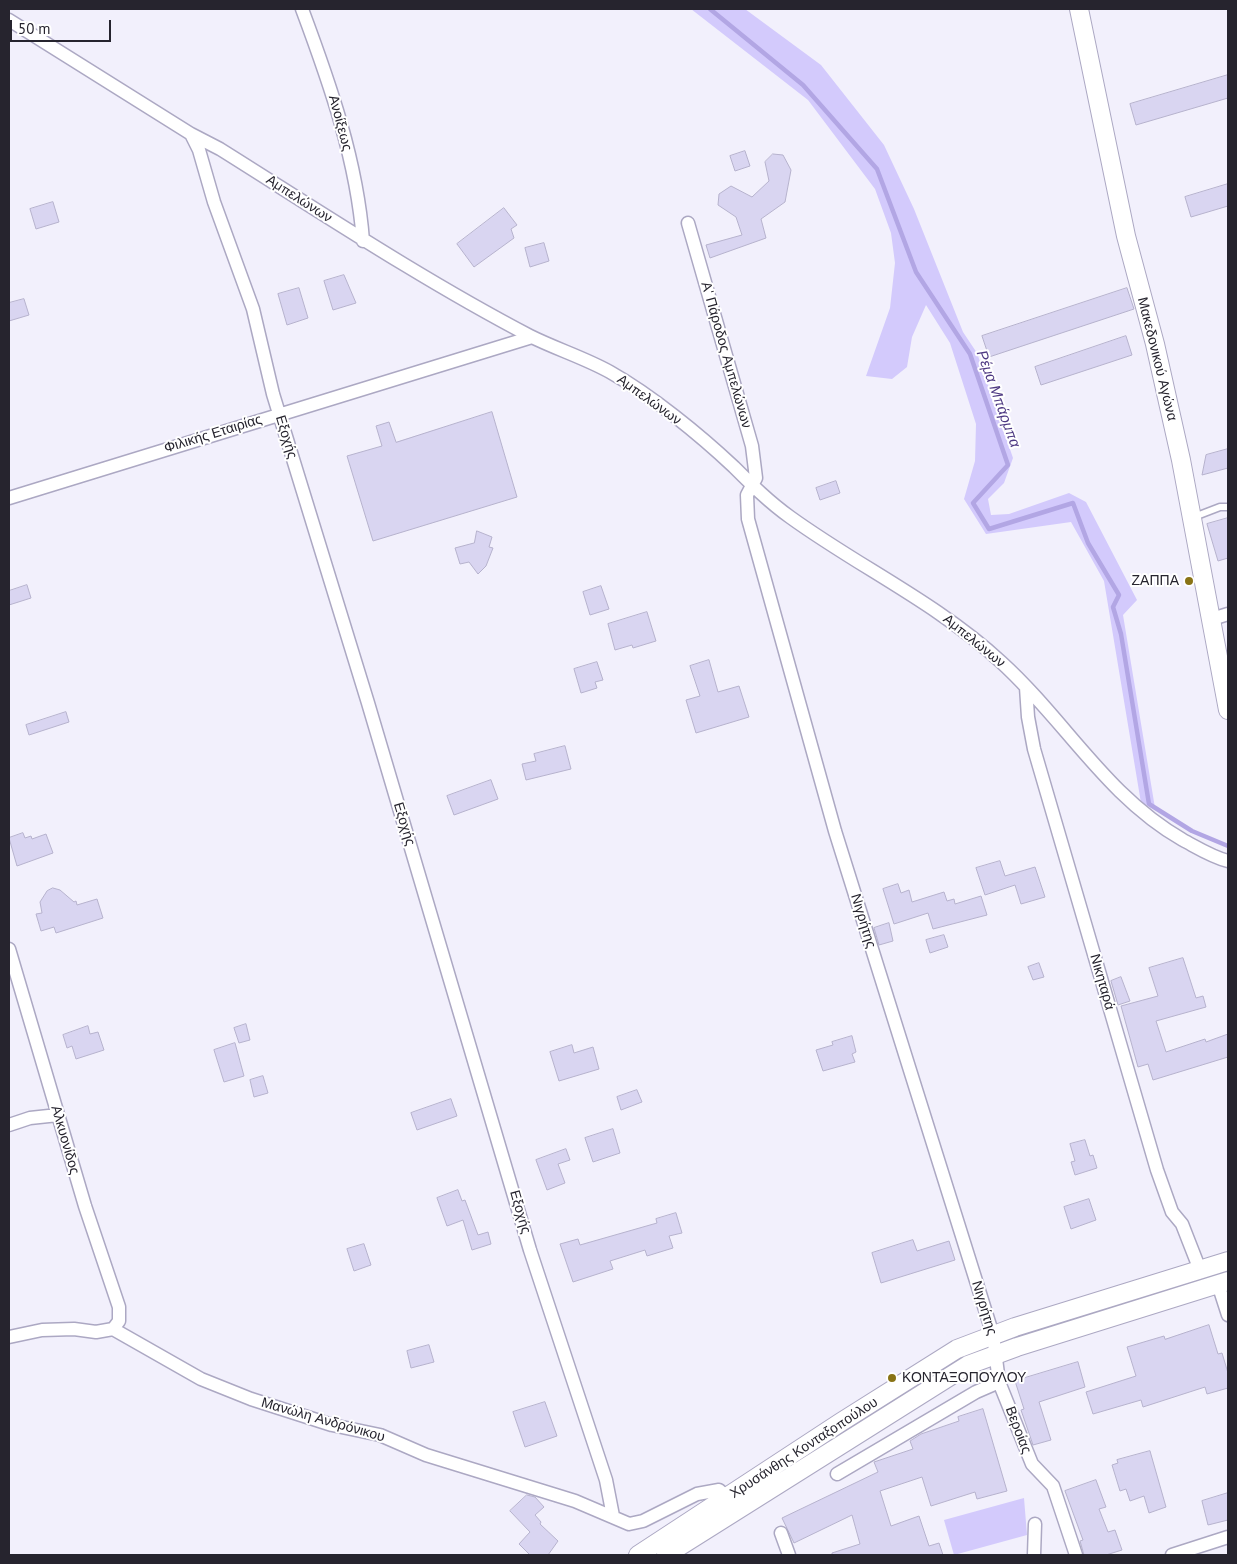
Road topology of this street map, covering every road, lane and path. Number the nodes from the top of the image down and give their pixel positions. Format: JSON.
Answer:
{"nodes":[{"id":1,"x":302,"y":9,"type":"edge"},
{"id":2,"x":1079,"y":9,"type":"edge"},
{"id":3,"x":9,"y":20,"type":"edge"},
{"id":4,"x":191,"y":134,"type":"junction"},
{"id":5,"x":688,"y":223,"type":"dead end"},
{"id":6,"x":363,"y":241,"type":"junction"},
{"id":7,"x":532,"y":337,"type":"junction"},
{"id":8,"x":278,"y":414,"type":"junction"},
{"id":9,"x":752,"y":486,"type":"junction"},
{"id":10,"x":9,"y":498,"type":"edge"},
{"id":11,"x":1228,"y":507,"type":"edge"},
{"id":12,"x":1193,"y":518,"type":"junction"},
{"id":13,"x":1220,"y":617,"type":"edge"},
{"id":14,"x":1026,"y":687,"type":"junction"},
{"id":15,"x":1228,"y":710,"type":"edge"},
{"id":16,"x":1228,"y":861,"type":"edge"},
{"id":17,"x":9,"y":948,"type":"edge"},
{"id":18,"x":58,"y":1115,"type":"junction"},
{"id":19,"x":9,"y":1125,"type":"edge"},
{"id":20,"x":1228,"y":1261,"type":"edge"},
{"id":21,"x":1200,"y":1270,"type":"junction"},
{"id":22,"x":1223,"y":1282,"type":"edge"},
{"id":23,"x":1228,"y":1314,"type":"edge"},
{"id":24,"x":113,"y":1329,"type":"junction"},
{"id":25,"x":993,"y":1334,"type":"junction"},
{"id":26,"x":9,"y":1337,"type":"edge"},
{"id":27,"x":996,"y":1353,"type":"junction"},
{"id":28,"x":999,"y":1382,"type":"junction"},
{"id":29,"x":837,"y":1474,"type":"dead end"},
{"id":30,"x":727,"y":1497,"type":"junction"},
{"id":31,"x":612,"y":1516,"type":"junction"},
{"id":32,"x":1035,"y":1524,"type":"dead end"},
{"id":33,"x":781,"y":1533,"type":"dead end"},
{"id":34,"x":1228,"y":1537,"type":"edge"},
{"id":35,"x":638,"y":1555,"type":"edge"},
{"id":36,"x":666,"y":1555,"type":"edge"},
{"id":37,"x":789,"y":1555,"type":"edge"},
{"id":38,"x":1034,"y":1555,"type":"edge"},
{"id":39,"x":1076,"y":1555,"type":"edge"},
{"id":40,"x":1172,"y":1555,"type":"edge"}],
"edges":[{"from":1,"to":6,"type":"street","name":"Ανοίξεως"},
{"from":2,"to":12,"type":"main road","name":"Μακεδονικού Αγώνα"},
{"from":3,"to":4,"type":"street","name":"Αμπελώνων"},
{"from":4,"to":6,"type":"street","name":"Αμπελώνων"},
{"from":4,"to":8,"type":"street","name":"Εξοχής"},
{"from":5,"to":9,"type":"street","name":"Α' Πάροδος Αμπελώνων"},
{"from":6,"to":7,"type":"street","name":"Αμπελώνων"},
{"from":7,"to":8,"type":"street","name":"Φιλικής Εταιρίας"},
{"from":7,"to":9,"type":"street","name":"Αμπελώνων"},
{"from":8,"to":10,"type":"street","name":"Φιλικής Εταιρίας"},
{"from":8,"to":31,"type":"street","name":"Εξοχής"},
{"from":9,"to":14,"type":"street","name":"Αμπελώνων"},
{"from":9,"to":25,"type":"street","name":"Νιγρήτης"},
{"from":11,"to":12,"type":"lane"},
{"from":12,"to":13,"type":"main road","name":"Μακεδονικού Αγώνα"},
{"from":13,"to":15,"type":"main road","name":"Μακεδονικού Αγώνα"},
{"from":14,"to":16,"type":"street","name":"Αμπελώνων"},
{"from":14,"to":21,"type":"street","name":"Νικηταρά"},
{"from":17,"to":18,"type":"street","name":"Αλκυονίδος"},
{"from":18,"to":19,"type":"street"},
{"from":18,"to":24,"type":"street","name":"Αλκυονίδος"},
{"from":20,"to":21,"type":"main road","name":"Χρυσάνθης Κονταξοπούλου"},
{"from":21,"to":25,"type":"main road","name":"Χρυσάνθης Κονταξοπούλου"},
{"from":22,"to":23,"type":"street"},
{"from":22,"to":27,"type":"main road","name":"Χρυσάνθης Κονταξοπούλου"},
{"from":24,"to":26,"type":"street"},
{"from":24,"to":31,"type":"street","name":"Μανώλη Ανδρόνικου"},
{"from":25,"to":27,"type":"street","name":"Νιγρήτης"},
{"from":25,"to":30,"type":"main road","name":"Χρυσάνθης Κονταξοπούλου"},
{"from":27,"to":28,"type":"street","name":"Βεροίας"},
{"from":27,"to":36,"type":"main road","name":"Χρυσάνθης Κονταξοπούλου"},
{"from":28,"to":29,"type":"street"},
{"from":28,"to":39,"type":"street","name":"Βεροίας"},
{"from":30,"to":31,"type":"street","name":"Μανώλη Ανδρόνικου"},
{"from":30,"to":35,"type":"main road","name":"Χρυσάνθης Κονταξοπούλου"},
{"from":32,"to":38,"type":"street"},
{"from":33,"to":37,"type":"street"},
{"from":34,"to":40,"type":"street"}]}
